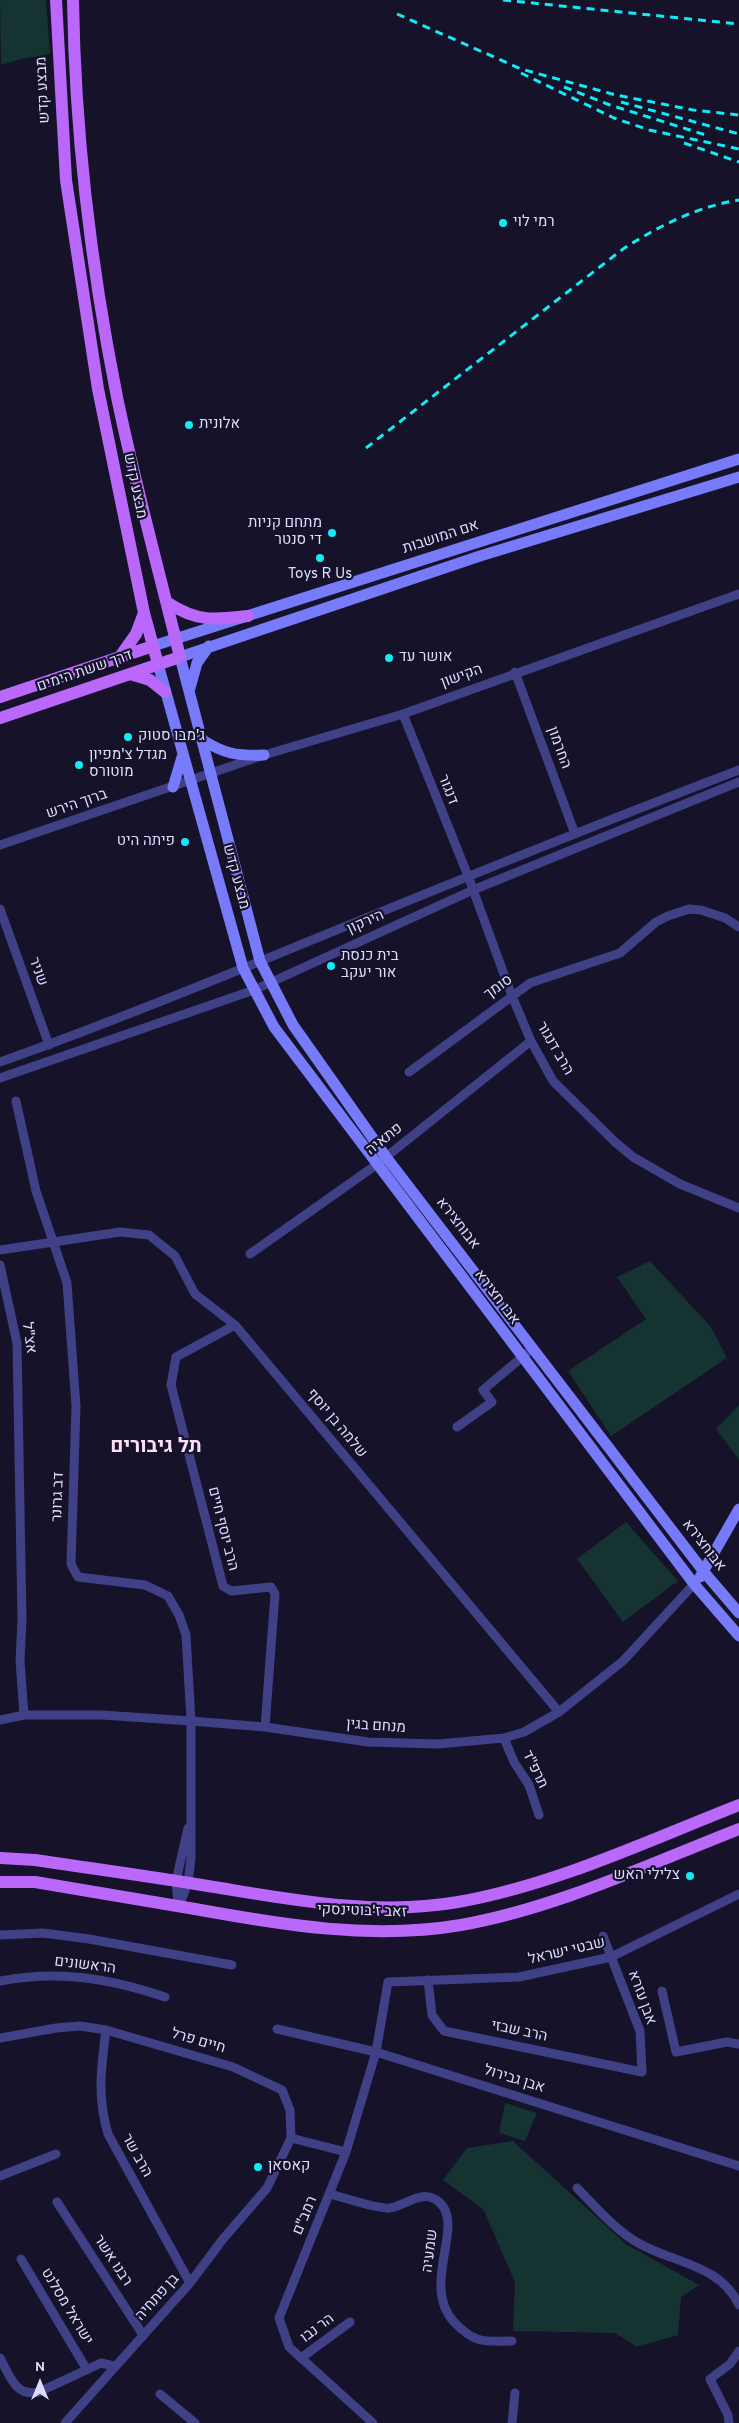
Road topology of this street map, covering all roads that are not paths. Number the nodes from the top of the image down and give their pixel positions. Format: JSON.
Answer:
{"nodes":[{"id":1,"x":56,"y":0,"type":"edge"},
{"id":2,"x":73,"y":0,"type":"edge"},
{"id":3,"x":739,"y":459,"type":"edge"},
{"id":4,"x":739,"y":477,"type":"edge"},
{"id":5,"x":739,"y":594,"type":"edge"},
{"id":6,"x":168,"y":604,"type":"junction"},
{"id":7,"x":144,"y":612,"type":"junction"},
{"id":8,"x":248,"y":616,"type":"junction"},
{"id":9,"x":176,"y":639,"type":"junction"},
{"id":10,"x":153,"y":646,"type":"junction"},
{"id":11,"x":210,"y":646,"type":"junction"},
{"id":12,"x":180,"y":657,"type":"junction"},
{"id":13,"x":119,"y":658,"type":"junction"},
{"id":14,"x":158,"y":664,"type":"junction"},
{"id":15,"x":515,"y":672,"type":"junction"},
{"id":16,"x":130,"y":674,"type":"junction"},
{"id":17,"x":190,"y":689,"type":"junction"},
{"id":18,"x":165,"y":692,"type":"junction"},
{"id":19,"x":0,"y":697,"type":"edge"},
{"id":20,"x":402,"y":714,"type":"junction"},
{"id":21,"x":0,"y":718,"type":"edge"},
{"id":22,"x":201,"y":739,"type":"junction"},
{"id":23,"x":183,"y":752,"type":"junction"},
{"id":24,"x":264,"y":755,"type":"junction"},
{"id":25,"x":739,"y":770,"type":"edge"},
{"id":26,"x":211,"y":774,"type":"junction"},
{"id":27,"x":192,"y":781,"type":"junction"},
{"id":28,"x":739,"y":782,"type":"edge"},
{"id":29,"x":173,"y":787,"type":"junction"},
{"id":30,"x":575,"y":834,"type":"junction"},
{"id":31,"x":0,"y":845,"type":"edge"},
{"id":32,"x":468,"y":876,"type":"junction"},
{"id":33,"x":473,"y":890,"type":"junction"},
{"id":34,"x":0,"y":910,"type":"edge"},
{"id":35,"x":739,"y":927,"type":"edge"},
{"id":36,"x":260,"y":961,"type":"junction"},
{"id":37,"x":243,"y":968,"type":"junction"},
{"id":38,"x":270,"y":981,"type":"junction"},
{"id":39,"x":254,"y":990,"type":"junction"},
{"id":40,"x":512,"y":996,"type":"junction"},
{"id":41,"x":531,"y":1040,"type":"junction"},
{"id":42,"x":49,"y":1045,"type":"junction"},
{"id":43,"x":0,"y":1062,"type":"edge"},
{"id":44,"x":409,"y":1072,"type":"dead end"},
{"id":45,"x":0,"y":1078,"type":"edge"},
{"id":46,"x":16,"y":1101,"type":"dead end"},
{"id":47,"x":386,"y":1157,"type":"junction"},
{"id":48,"x":376,"y":1165,"type":"junction"},
{"id":49,"x":739,"y":1208,"type":"edge"},
{"id":50,"x":53,"y":1243,"type":"junction"},
{"id":51,"x":0,"y":1250,"type":"edge"},
{"id":52,"x":250,"y":1254,"type":"dead end"},
{"id":53,"x":0,"y":1265,"type":"edge"},
{"id":54,"x":235,"y":1325,"type":"junction"},
{"id":55,"x":533,"y":1348,"type":"junction"},
{"id":56,"x":522,"y":1358,"type":"junction"},
{"id":57,"x":457,"y":1428,"type":"dead end"},
{"id":58,"x":739,"y":1510,"type":"edge"},
{"id":59,"x":704,"y":1572,"type":"junction"},
{"id":60,"x":694,"y":1584,"type":"junction"},
{"id":61,"x":739,"y":1613,"type":"edge"},
{"id":62,"x":739,"y":1636,"type":"edge"},
{"id":63,"x":559,"y":1712,"type":"junction"},
{"id":64,"x":24,"y":1715,"type":"junction"},
{"id":65,"x":0,"y":1720,"type":"edge"},
{"id":66,"x":191,"y":1721,"type":"junction"},
{"id":67,"x":265,"y":1727,"type":"junction"},
{"id":68,"x":504,"y":1738,"type":"junction"},
{"id":69,"x":739,"y":1806,"type":"edge"},
{"id":70,"x":539,"y":1815,"type":"dead end"},
{"id":71,"x":739,"y":1829,"type":"edge"},
{"id":72,"x":0,"y":1858,"type":"edge"},
{"id":73,"x":0,"y":1882,"type":"edge"},
{"id":74,"x":182,"y":1882,"type":"junction"},
{"id":75,"x":739,"y":1894,"type":"edge"},
{"id":76,"x":179,"y":1906,"type":"junction"},
{"id":77,"x":0,"y":1935,"type":"edge"},
{"id":78,"x":603,"y":1936,"type":"dead end"},
{"id":79,"x":611,"y":1957,"type":"junction"},
{"id":80,"x":232,"y":1965,"type":"dead end"},
{"id":81,"x":428,"y":1980,"type":"junction"},
{"id":82,"x":0,"y":1981,"type":"edge"},
{"id":83,"x":388,"y":1982,"type":"joint"},
{"id":84,"x":662,"y":1991,"type":"dead end"},
{"id":85,"x":165,"y":1997,"type":"dead end"},
{"id":86,"x":277,"y":2029,"type":"dead end"},
{"id":87,"x":106,"y":2030,"type":"junction"},
{"id":88,"x":0,"y":2038,"type":"edge"},
{"id":89,"x":739,"y":2044,"type":"edge"},
{"id":90,"x":376,"y":2052,"type":"junction"},
{"id":91,"x":642,"y":2072,"type":"joint"},
{"id":92,"x":291,"y":2138,"type":"junction"},
{"id":93,"x":346,"y":2152,"type":"junction"},
{"id":94,"x":56,"y":2154,"type":"dead end"},
{"id":95,"x":739,"y":2166,"type":"edge"},
{"id":96,"x":0,"y":2176,"type":"edge"},
{"id":97,"x":268,"y":2188,"type":"joint"},
{"id":98,"x":577,"y":2188,"type":"dead end"},
{"id":99,"x":330,"y":2194,"type":"junction"},
{"id":100,"x":57,"y":2202,"type":"dead end"},
{"id":101,"x":21,"y":2259,"type":"dead end"},
{"id":102,"x":190,"y":2283,"type":"junction"},
{"id":103,"x":739,"y":2305,"type":"edge"},
{"id":104,"x":350,"y":2322,"type":"dead end"},
{"id":105,"x":143,"y":2335,"type":"junction"},
{"id":106,"x":512,"y":2341,"type":"dead end"},
{"id":107,"x":739,"y":2351,"type":"edge"},
{"id":108,"x":0,"y":2358,"type":"edge"},
{"id":109,"x":301,"y":2358,"type":"junction"},
{"id":110,"x":114,"y":2366,"type":"junction"},
{"id":111,"x":86,"y":2370,"type":"junction"},
{"id":112,"x":515,"y":2393,"type":"dead end"},
{"id":113,"x":160,"y":2394,"type":"dead end"},
{"id":114,"x":65,"y":2423,"type":"edge"},
{"id":115,"x":195,"y":2423,"type":"edge"},
{"id":116,"x":373,"y":2423,"type":"edge"},
{"id":117,"x":512,"y":2423,"type":"edge"},
{"id":118,"x":729,"y":2423,"type":"edge"}],
"edges":[{"from":1,"to":7,"type":"main road","name":"מבצע קדש"},
{"from":2,"to":6,"type":"main road","name":"מבצע קדש"},
{"from":3,"to":8,"type":"street","name":"אם המושבות"},
{"from":4,"to":11,"type":"street","name":"אם המושבות"},
{"from":5,"to":15,"type":"street","name":"הקישון"},
{"from":6,"to":8,"type":"main road"},
{"from":6,"to":9,"type":"main road","name":"מבצע קדש"},
{"from":7,"to":10,"type":"main road","name":"מבצע קדש"},
{"from":7,"to":13,"type":"main road"},
{"from":8,"to":9,"type":"street","name":"אם המושבות"},
{"from":9,"to":10,"type":"street","name":"אם המושבות"},
{"from":9,"to":12,"type":"main road","name":"מבצע קדש"},
{"from":10,"to":13,"type":"main road","name":"דרך ששת הימים"},
{"from":10,"to":14,"type":"main road","name":"מבצע קדש"},
{"from":11,"to":12,"type":"street","name":"אם המושבות"},
{"from":11,"to":17,"type":"street"},
{"from":12,"to":14,"type":"main road","name":"דרך ששת הימים"},
{"from":12,"to":17,"type":"street","name":"מבצע קדש"},
{"from":13,"to":19,"type":"main road","name":"דרך ששת הימים"},
{"from":14,"to":16,"type":"main road","name":"דרך ששת הימים"},
{"from":14,"to":18,"type":"street","name":"מבצע קדש"},
{"from":15,"to":20,"type":"street","name":"הקישון"},
{"from":15,"to":30,"type":"street","name":"החרמון"},
{"from":16,"to":18,"type":"main road"},
{"from":16,"to":21,"type":"main road","name":"דרך ששת הימים"},
{"from":17,"to":22,"type":"street","name":"מבצע קדש"},
{"from":18,"to":23,"type":"street","name":"מבצע קדש"},
{"from":20,"to":24,"type":"street","name":"הקישון"},
{"from":20,"to":32,"type":"street","name":"דנגור"},
{"from":22,"to":24,"type":"street"},
{"from":22,"to":26,"type":"street","name":"מבצע קדש"},
{"from":23,"to":27,"type":"street","name":"מבצע קדש"},
{"from":23,"to":29,"type":"street"},
{"from":24,"to":26,"type":"street","name":"הקישון"},
{"from":25,"to":30,"type":"street","name":"הירקון"},
{"from":26,"to":27,"type":"street","name":"הקישון"},
{"from":26,"to":36,"type":"street","name":"מבצע קדש"},
{"from":27,"to":29,"type":"street","name":"ברוך הירש"},
{"from":27,"to":37,"type":"street","name":"מבצע קדש"},
{"from":28,"to":33,"type":"street","name":"הירקון"},
{"from":29,"to":31,"type":"street","name":"ברוך הירש"},
{"from":30,"to":32,"type":"street","name":"הירקון"},
{"from":32,"to":33,"type":"street","name":"הרב דנגור"},
{"from":32,"to":36,"type":"street","name":"הירקון"},
{"from":33,"to":38,"type":"street","name":"הירקון"},
{"from":33,"to":40,"type":"street","name":"הרב דנגור"},
{"from":34,"to":42,"type":"street","name":"שניר"},
{"from":35,"to":40,"type":"street","name":"סומך"},
{"from":36,"to":37,"type":"street","name":"הירקון"},
{"from":36,"to":38,"type":"street","name":"אבוחצירא"},
{"from":37,"to":39,"type":"street","name":"אבו חצירא"},
{"from":37,"to":42,"type":"street","name":"הירקון"},
{"from":38,"to":39,"type":"street","name":"הירקון"},
{"from":38,"to":47,"type":"street","name":"אבוחצירא"},
{"from":39,"to":45,"type":"street","name":"הירקון"},
{"from":39,"to":48,"type":"street","name":"אבו חצירא"},
{"from":40,"to":41,"type":"street","name":"הרב דנגור"},
{"from":40,"to":44,"type":"street","name":"סומך"},
{"from":41,"to":47,"type":"street","name":"פתאיה"},
{"from":41,"to":49,"type":"street","name":"הרב דנגור"},
{"from":42,"to":43,"type":"street","name":"הירקון"},
{"from":46,"to":50,"type":"street","name":"דב גרונר"},
{"from":47,"to":48,"type":"street","name":"פתאיה"},
{"from":47,"to":55,"type":"street","name":"אבוחצירא"},
{"from":48,"to":52,"type":"street","name":"פתאיה"},
{"from":48,"to":56,"type":"street","name":"אבו חצירא"},
{"from":50,"to":51,"type":"street","name":"שלמה בן יוסף"},
{"from":50,"to":54,"type":"street","name":"שלמה בן יוסף"},
{"from":50,"to":66,"type":"street","name":"דב גרונר"},
{"from":53,"to":64,"type":"street","name":"אצ\"ל"},
{"from":54,"to":63,"type":"street","name":"שלמה בן יוסף"},
{"from":54,"to":67,"type":"street","name":"הרב יוסף חיים"},
{"from":55,"to":56,"type":"street"},
{"from":55,"to":59,"type":"street","name":"אבוחצירא"},
{"from":56,"to":57,"type":"street"},
{"from":56,"to":60,"type":"street","name":"אבו חצירא"},
{"from":58,"to":59,"type":"street"},
{"from":59,"to":60,"type":"street"},
{"from":59,"to":61,"type":"street","name":"אבוחצירא"},
{"from":60,"to":62,"type":"street","name":"אבו חצירא"},
{"from":60,"to":63,"type":"street","name":"מנחם בגין"},
{"from":63,"to":68,"type":"street","name":"מנחם בגין"},
{"from":64,"to":65,"type":"street","name":"מנחם בגין"},
{"from":64,"to":66,"type":"street","name":"מנחם בגין"},
{"from":66,"to":67,"type":"street","name":"מנחם בגין"},
{"from":66,"to":74,"type":"street","name":"דב גרונר"},
{"from":67,"to":68,"type":"street","name":"מנחם בגין"},
{"from":68,"to":70,"type":"street","name":"תרפ\"ד"},
{"from":69,"to":74,"type":"main road","name":"זאב ז'בוטינסקי"},
{"from":71,"to":76,"type":"main road","name":"זאב ז'בוטינסקי"},
{"from":72,"to":74,"type":"main road","name":"זאב ז'בוטינסקי"},
{"from":73,"to":76,"type":"main road","name":"זאב ז'בוטינסקי"},
{"from":74,"to":76,"type":"street","name":"דב גרונר"},
{"from":75,"to":79,"type":"street","name":"שבטי ישראל"},
{"from":77,"to":80,"type":"street"},
{"from":78,"to":79,"type":"street","name":"אבן עזרא"},
{"from":79,"to":81,"type":"street","name":"שבטי ישראל"},
{"from":79,"to":91,"type":"street","name":"אבן עזרא"},
{"from":81,"to":83,"type":"street","name":"שבטי ישראל"},
{"from":81,"to":91,"type":"street","name":"הרב שבזי"},
{"from":82,"to":85,"type":"street","name":"הראשונים"},
{"from":83,"to":90,"type":"street","name":"רמב\"ם"},
{"from":84,"to":89,"type":"street"},
{"from":86,"to":90,"type":"street","name":"אבן גבירול"},
{"from":87,"to":88,"type":"street","name":"חיים פרל"},
{"from":87,"to":92,"type":"street","name":"חיים פרל"},
{"from":87,"to":102,"type":"street","name":"הרב שר"},
{"from":90,"to":93,"type":"street","name":"רמב\"ם"},
{"from":90,"to":95,"type":"street","name":"אבן גבירול"},
{"from":92,"to":93,"type":"street"},
{"from":92,"to":97,"type":"street","name":"חיים פרל"},
{"from":93,"to":99,"type":"street","name":"רמב\"ם"},
{"from":94,"to":96,"type":"street"},
{"from":97,"to":102,"type":"street","name":"בן פתחיה"},
{"from":98,"to":103,"type":"street"},
{"from":99,"to":106,"type":"street","name":"שמעיה"},
{"from":99,"to":109,"type":"street","name":"רמב\"ם"},
{"from":100,"to":105,"type":"street","name":"רבנו אשר"},
{"from":101,"to":111,"type":"street","name":"ישראל מסלנט"},
{"from":102,"to":105,"type":"street","name":"בן פתחיה"},
{"from":104,"to":109,"type":"street","name":"הר נבו"},
{"from":105,"to":110,"type":"street","name":"בן פתחיה"},
{"from":107,"to":118,"type":"street"},
{"from":108,"to":111,"type":"street"},
{"from":109,"to":116,"type":"street","name":"רמב\"ם"},
{"from":110,"to":111,"type":"street"},
{"from":110,"to":114,"type":"street","name":"בן פתחיה"},
{"from":112,"to":117,"type":"street"},
{"from":113,"to":115,"type":"street"}]}
